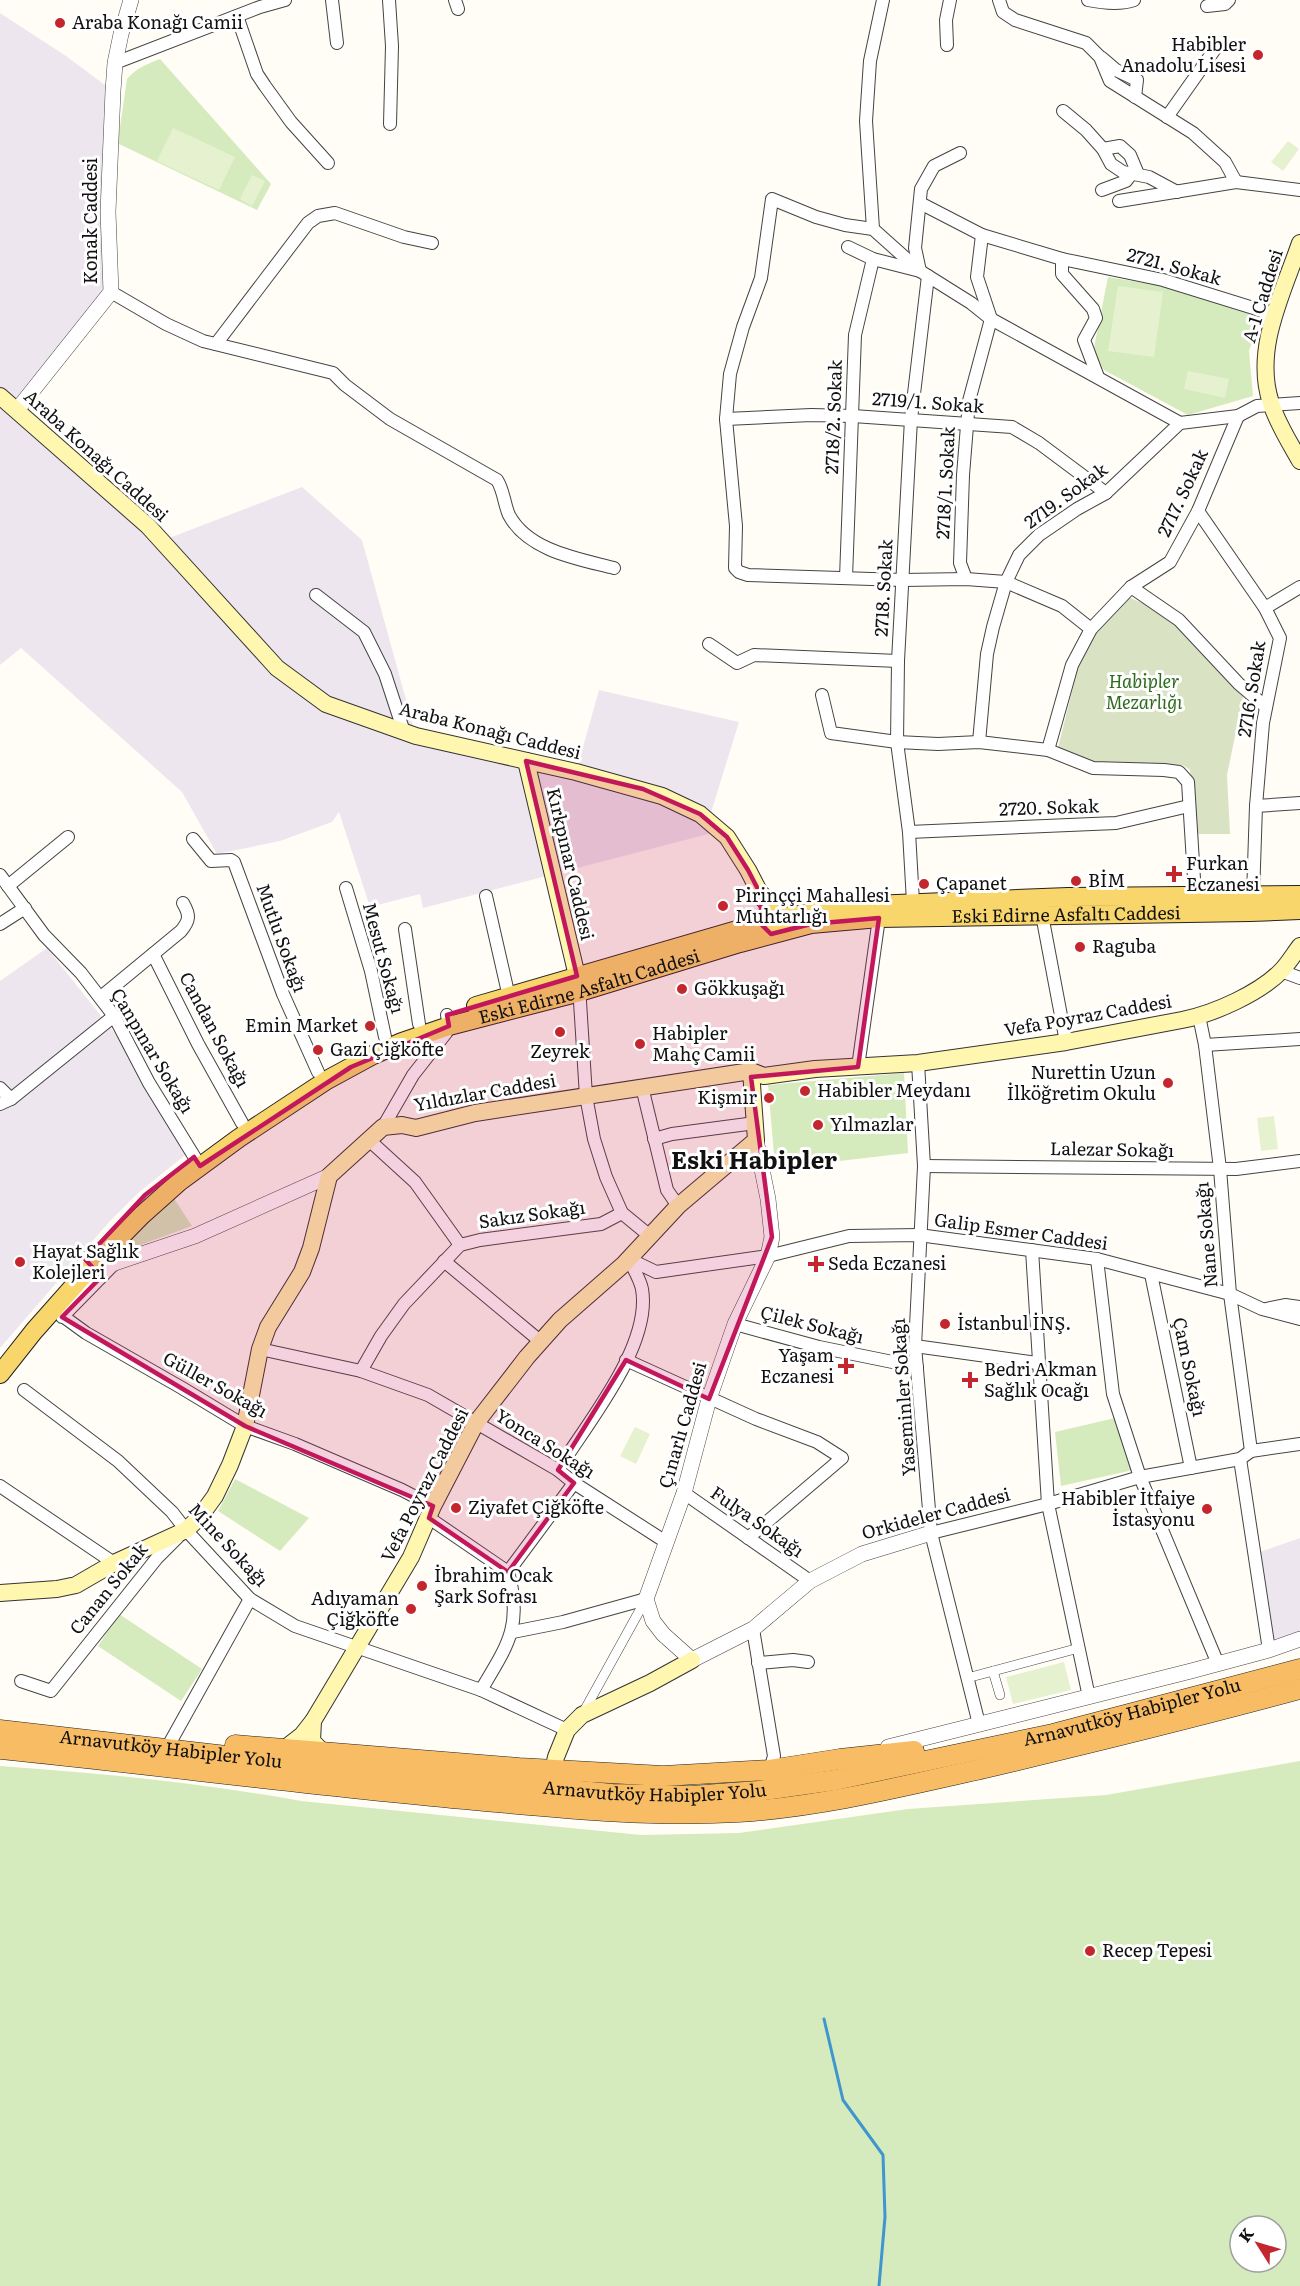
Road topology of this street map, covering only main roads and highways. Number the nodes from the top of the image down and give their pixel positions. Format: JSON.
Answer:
{"nodes":[{"id":1,"x":1300,"y":243,"type":"edge"},
{"id":2,"x":0,"y":396,"type":"edge"},
{"id":3,"x":1300,"y":461,"type":"edge"},
{"id":4,"x":526,"y":761,"type":"junction"},
{"id":5,"x":1300,"y":895,"type":"edge"},
{"id":6,"x":761,"y":896,"type":"joint"},
{"id":7,"x":1300,"y":910,"type":"edge"},
{"id":8,"x":770,"y":927,"type":"junction"},
{"id":9,"x":1300,"y":946,"type":"edge"},
{"id":10,"x":579,"y":984,"type":"junction"},
{"id":11,"x":448,"y":1020,"type":"junction"},
{"id":12,"x":858,"y":1067,"type":"joint"},
{"id":13,"x":751,"y":1071,"type":"junction"},
{"id":14,"x":756,"y":1140,"type":"joint"},
{"id":15,"x":197,"y":1162,"type":"junction"},
{"id":16,"x":54,"y":1309,"type":"junction"},
{"id":17,"x":0,"y":1356,"type":"edge"},
{"id":18,"x":0,"y":1374,"type":"edge"},
{"id":19,"x":0,"y":1593,"type":"edge"},
{"id":20,"x":692,"y":1660,"type":"road end"},
{"id":21,"x":1300,"y":1669,"type":"edge"},
{"id":22,"x":1300,"y":1689,"type":"edge"},
{"id":23,"x":582,"y":1715,"type":"joint"},
{"id":24,"x":0,"y":1719,"type":"edge"},
{"id":25,"x":313,"y":1721,"type":"junction"},
{"id":26,"x":0,"y":1730,"type":"edge"},
{"id":27,"x":34,"y":1733,"type":"junction"},
{"id":28,"x":1053,"y":1734,"type":"junction"},
{"id":29,"x":167,"y":1748,"type":"junction"},
{"id":30,"x":0,"y":1749,"type":"edge"},
{"id":31,"x":284,"y":1749,"type":"junction"},
{"id":32,"x":328,"y":1760,"type":"junction"},
{"id":33,"x":553,"y":1770,"type":"junction"}],
"edges":[{"from":1,"to":3,"type":"main road","name":"A-1 Caddesi"},
{"from":2,"to":4,"type":"main road","name":"Araba Konağı Caddesi"},
{"from":4,"to":6,"type":"main road","name":"Araba Konağı Caddesi"},
{"from":4,"to":10,"type":"main road","name":"Kırkpınar Caddesi"},
{"from":5,"to":8,"type":"main road","name":"Eski Edirne Asfaltı Caddesi"},
{"from":6,"to":8,"type":"main road"},
{"from":7,"to":8,"type":"main road","name":"Eski Edirne Asfaltı Caddesi"},
{"from":8,"to":10,"type":"main road","name":"Eski Edirne Asfaltı Caddesi"},
{"from":8,"to":10,"type":"main road","name":"Eski Edirne Asfaltı Caddesi"},
{"from":9,"to":12,"type":"main road","name":"Vefa Poyraz Caddesi"},
{"from":10,"to":11,"type":"main road","name":"Eski Edirne Asfaltı Caddesi"},
{"from":10,"to":11,"type":"main road","name":"Eski Edirne Asfaltı Caddesi"},
{"from":11,"to":15,"type":"main road","name":"Eski Edirne Asfaltı Caddesi"},
{"from":11,"to":15,"type":"main road","name":"Eski Edirne Asfaltı Caddesi"},
{"from":12,"to":13,"type":"main road","name":"Yıldızlar Caddesi"},
{"from":13,"to":14,"type":"main road","name":"Çınarlı Caddesi"},
{"from":13,"to":19,"type":"main road","name":"Yıldızlar Caddesi"},
{"from":14,"to":25,"type":"main road","name":"Vefa Poyraz Caddesi"},
{"from":15,"to":16,"type":"main road","name":"Eski Edirne Asfaltı Caddesi"},
{"from":16,"to":17,"type":"main road","name":"Eski Edirne Asfaltı Caddesi"},
{"from":16,"to":18,"type":"main road","name":"Eski Edirne Asfaltı Caddesi"},
{"from":20,"to":23,"type":"main road","name":"Orkideler Caddesi"},
{"from":21,"to":28,"type":"highway","name":"Arnavutköy Habipler Yolu"},
{"from":22,"to":30,"type":"highway","name":"Arnavutköy Habipler Yolu"},
{"from":23,"to":33,"type":"main road","name":"Çınarlı Caddesi"},
{"from":24,"to":27,"type":"highway"},
{"from":25,"to":31,"type":"main road","name":"Vefa Poyraz Caddesi"},
{"from":25,"to":32,"type":"main road"},
{"from":26,"to":27,"type":"highway","name":"Arnavutköy Habipler Yolu"},
{"from":27,"to":29,"type":"highway","name":"Arnavutköy Habipler Yolu"},
{"from":28,"to":32,"type":"highway","name":"Arnavutköy Habipler Yolu"},
{"from":28,"to":33,"type":"highway"},
{"from":29,"to":31,"type":"highway"},
{"from":29,"to":32,"type":"highway","name":"Arnavutköy Habipler Yolu"},
{"from":31,"to":32,"type":"highway"},
{"from":32,"to":33,"type":"highway"}]}
